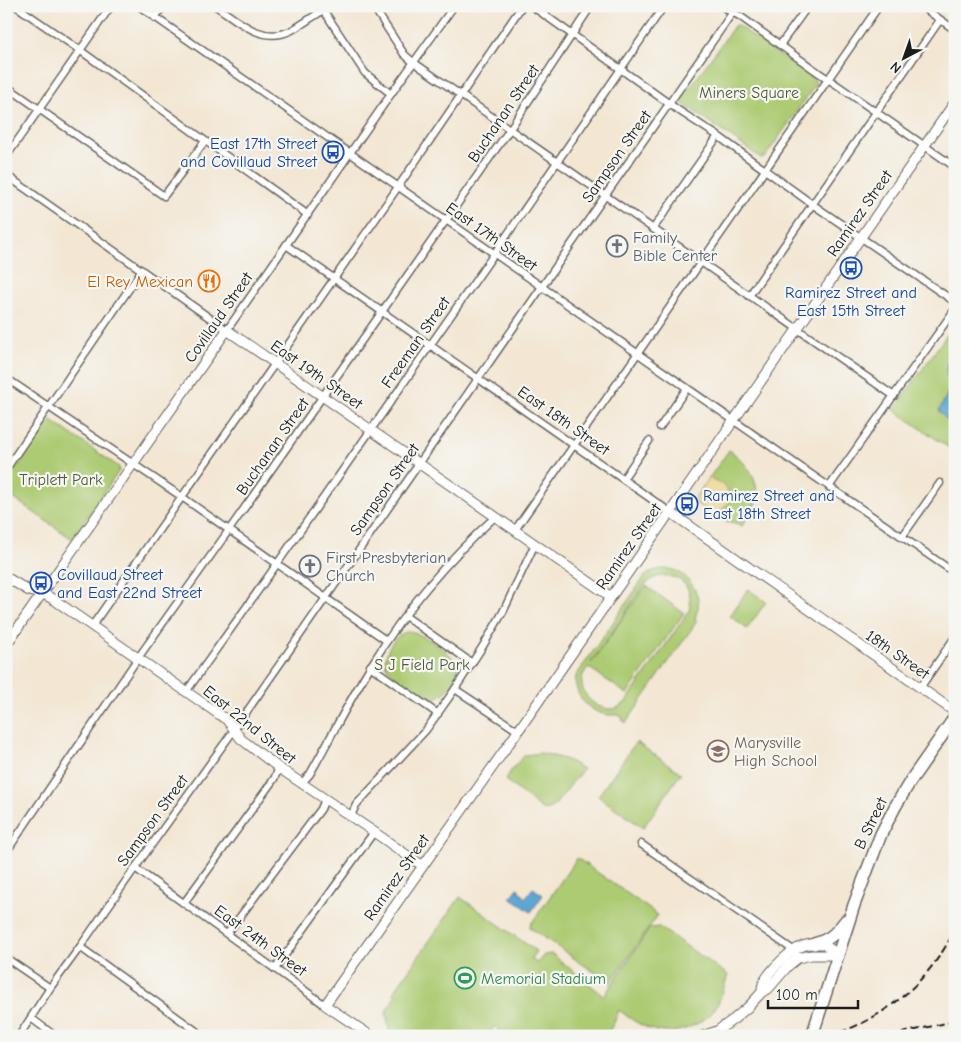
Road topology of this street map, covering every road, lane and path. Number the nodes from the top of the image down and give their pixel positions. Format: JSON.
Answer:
{"nodes":[{"id":1,"x":16,"y":6,"type":"edge"},
{"id":2,"x":111,"y":6,"type":"edge"},
{"id":3,"x":139,"y":6,"type":"edge"},
{"id":4,"x":163,"y":6,"type":"edge"},
{"id":5,"x":216,"y":6,"type":"edge"},
{"id":6,"x":373,"y":6,"type":"edge"},
{"id":7,"x":454,"y":6,"type":"edge"},
{"id":8,"x":522,"y":6,"type":"edge"},
{"id":9,"x":532,"y":6,"type":"edge"},
{"id":10,"x":591,"y":6,"type":"edge"},
{"id":11,"x":664,"y":6,"type":"edge"},
{"id":12,"x":722,"y":6,"type":"edge"},
{"id":13,"x":737,"y":6,"type":"edge"},
{"id":14,"x":808,"y":6,"type":"edge"},
{"id":15,"x":879,"y":6,"type":"edge"},
{"id":16,"x":921,"y":6,"type":"edge"},
{"id":17,"x":322,"y":8,"type":"edge"},
{"id":18,"x":733,"y":13,"type":"junction"},
{"id":19,"x":155,"y":18,"type":"junction"},
{"id":20,"x":940,"y":20,"type":"junction"},
{"id":21,"x":955,"y":30,"type":"edge"},
{"id":22,"x":572,"y":34,"type":"junction"},
{"id":23,"x":780,"y":46,"type":"junction"},
{"id":24,"x":81,"y":51,"type":"junction"},
{"id":25,"x":413,"y":62,"type":"junction"},
{"id":26,"x":621,"y":68,"type":"junction"},
{"id":27,"x":829,"y":80,"type":"junction"},
{"id":28,"x":6,"y":86,"type":"edge"},
{"id":29,"x":391,"y":94,"type":"junction"},
{"id":30,"x":462,"y":95,"type":"junction"},
{"id":31,"x":955,"y":102,"type":"edge"},
{"id":32,"x":669,"y":104,"type":"junction"},
{"id":33,"x":40,"y":109,"type":"junction"},
{"id":34,"x":877,"y":113,"type":"junction"},
{"id":35,"x":510,"y":129,"type":"junction"},
{"id":36,"x":718,"y":136,"type":"junction"},
{"id":37,"x":205,"y":142,"type":"junction"},
{"id":38,"x":924,"y":146,"type":"junction"},
{"id":39,"x":350,"y":153,"type":"junction"},
{"id":40,"x":6,"y":157,"type":"edge"},
{"id":41,"x":557,"y":162,"type":"junction"},
{"id":42,"x":955,"y":167,"type":"edge"},
{"id":43,"x":766,"y":170,"type":"junction"},
{"id":44,"x":6,"y":176,"type":"edge"},
{"id":45,"x":398,"y":187,"type":"junction"},
{"id":46,"x":605,"y":196,"type":"junction"},
{"id":47,"x":812,"y":204,"type":"junction"},
{"id":48,"x":308,"y":215,"type":"junction"},
{"id":49,"x":446,"y":221,"type":"junction"},
{"id":50,"x":654,"y":229,"type":"junction"},
{"id":51,"x":861,"y":237,"type":"junction"},
{"id":52,"x":286,"y":245,"type":"junction"},
{"id":53,"x":494,"y":254,"type":"junction"},
{"id":54,"x":701,"y":262,"type":"junction"},
{"id":55,"x":142,"y":270,"type":"junction"},
{"id":56,"x":334,"y":279,"type":"junction"},
{"id":57,"x":541,"y":286,"type":"junction"},
{"id":58,"x":749,"y":296,"type":"junction"},
{"id":59,"x":955,"y":302,"type":"edge"},
{"id":60,"x":955,"y":309,"type":"edge"},
{"id":61,"x":382,"y":312,"type":"junction"},
{"id":62,"x":798,"y":329,"type":"junction"},
{"id":63,"x":227,"y":330,"type":"junction"},
{"id":64,"x":430,"y":346,"type":"junction"},
{"id":65,"x":638,"y":354,"type":"junction"},
{"id":66,"x":275,"y":364,"type":"junction"},
{"id":67,"x":6,"y":378,"type":"edge"},
{"id":68,"x":478,"y":379,"type":"junction"},
{"id":69,"x":687,"y":388,"type":"junction"},
{"id":70,"x":894,"y":396,"type":"junction"},
{"id":71,"x":323,"y":397,"type":"junction"},
{"id":72,"x":49,"y":408,"type":"junction"},
{"id":73,"x":733,"y":420,"type":"junction"},
{"id":74,"x":660,"y":427,"type":"dead end"},
{"id":75,"x":371,"y":430,"type":"junction"},
{"id":76,"x":650,"y":441,"type":"dead end"},
{"id":77,"x":574,"y":446,"type":"junction"},
{"id":78,"x":419,"y":463,"type":"junction"},
{"id":79,"x":133,"y":464,"type":"junction"},
{"id":80,"x":7,"y":467,"type":"edge"},
{"id":81,"x":623,"y":479,"type":"junction"},
{"id":82,"x":940,"y":482,"type":"dead end"},
{"id":83,"x":829,"y":487,"type":"junction"},
{"id":84,"x":182,"y":497,"type":"junction"},
{"id":85,"x":670,"y":512,"type":"junction"},
{"id":86,"x":496,"y":516,"type":"junction"},
{"id":87,"x":230,"y":530,"type":"junction"},
{"id":88,"x":515,"y":530,"type":"junction"},
{"id":89,"x":902,"y":537,"type":"junction"},
{"id":90,"x":535,"y":544,"type":"junction"},
{"id":91,"x":277,"y":564,"type":"junction"},
{"id":92,"x":955,"y":573,"type":"edge"},
{"id":93,"x":6,"y":577,"type":"edge"},
{"id":94,"x":43,"y":594,"type":"junction"},
{"id":95,"x":611,"y":597,"type":"junction"},
{"id":96,"x":326,"y":598,"type":"junction"},
{"id":97,"x":405,"y":616,"type":"junction"},
{"id":98,"x":825,"y":621,"type":"joint"},
{"id":99,"x":92,"y":626,"type":"junction"},
{"id":100,"x":955,"y":637,"type":"edge"},
{"id":101,"x":387,"y":641,"type":"junction"},
{"id":102,"x":6,"y":645,"type":"edge"},
{"id":103,"x":138,"y":658,"type":"junction"},
{"id":104,"x":472,"y":663,"type":"junction"},
{"id":105,"x":370,"y":666,"type":"junction"},
{"id":106,"x":920,"y":688,"type":"junction"},
{"id":107,"x":455,"y":689,"type":"junction"},
{"id":108,"x":186,"y":692,"type":"junction"},
{"id":109,"x":955,"y":712,"type":"edge"},
{"id":110,"x":438,"y":714,"type":"junction"},
{"id":111,"x":955,"y":717,"type":"edge"},
{"id":112,"x":234,"y":730,"type":"junction"},
{"id":113,"x":518,"y":731,"type":"junction"},
{"id":114,"x":279,"y":768,"type":"junction"},
{"id":115,"x":302,"y":783,"type":"junction"},
{"id":116,"x":326,"y":799,"type":"junction"},
{"id":117,"x":351,"y":816,"type":"junction"},
{"id":118,"x":374,"y":832,"type":"junction"},
{"id":119,"x":641,"y":844,"type":"dead end"},
{"id":120,"x":7,"y":850,"type":"edge"},
{"id":121,"x":423,"y":865,"type":"junction"},
{"id":122,"x":135,"y":868,"type":"junction"},
{"id":123,"x":184,"y":903,"type":"junction"},
{"id":124,"x":852,"y":913,"type":"junction"},
{"id":125,"x":227,"y":934,"type":"junction"},
{"id":126,"x":814,"y":944,"type":"junction"},
{"id":127,"x":80,"y":947,"type":"junction"},
{"id":128,"x":794,"y":951,"type":"junction"},
{"id":129,"x":838,"y":955,"type":"junction"},
{"id":130,"x":804,"y":956,"type":"junction"},
{"id":131,"x":6,"y":958,"type":"edge"},
{"id":132,"x":275,"y":969,"type":"junction"},
{"id":133,"x":50,"y":988,"type":"junction"},
{"id":134,"x":762,"y":992,"type":"junction"},
{"id":135,"x":325,"y":1005,"type":"junction"},
{"id":136,"x":31,"y":1018,"type":"junction"},
{"id":137,"x":19,"y":1036,"type":"edge"},
{"id":138,"x":55,"y":1036,"type":"edge"},
{"id":139,"x":204,"y":1036,"type":"edge"},
{"id":140,"x":371,"y":1036,"type":"edge"},
{"id":141,"x":703,"y":1036,"type":"edge"},
{"id":142,"x":812,"y":1036,"type":"edge"}],
"edges":[{"from":1,"to":24,"type":"street"},
{"from":2,"to":24,"type":"street"},
{"from":3,"to":19,"type":"street","name":"East 17th Street"},
{"from":4,"to":19,"type":"street"},
{"from":5,"to":17,"type":"street"},
{"from":6,"to":25,"type":"street"},
{"from":7,"to":25,"type":"street","name":"Covillaud Street"},
{"from":8,"to":30,"type":"street"},
{"from":9,"to":22,"type":"street"},
{"from":10,"to":22,"type":"street","name":"Buchanan Street"},
{"from":11,"to":26,"type":"street","name":"Freeman Street"},
{"from":12,"to":18,"type":"street"},
{"from":13,"to":18,"type":"street","name":"Sampson Street"},
{"from":14,"to":23,"type":"street"},
{"from":15,"to":27,"type":"street"},
{"from":16,"to":20,"type":"street"},
{"from":17,"to":29,"type":"street"},
{"from":18,"to":23,"type":"street"},
{"from":18,"to":32,"type":"street","name":"Sampson Street"},
{"from":19,"to":39,"type":"street","name":"East 17th Street"},
{"from":20,"to":21,"type":"street"},
{"from":20,"to":34,"type":"street"},
{"from":22,"to":26,"type":"street"},
{"from":22,"to":35,"type":"street","name":"Buchanan Street"},
{"from":23,"to":27,"type":"street"},
{"from":24,"to":33,"type":"street"},
{"from":24,"to":37,"type":"street"},
{"from":25,"to":29,"type":"street","name":"Covillaud Street"},
{"from":25,"to":30,"type":"street"},
{"from":26,"to":32,"type":"street"},
{"from":26,"to":41,"type":"street","name":"Freeman Street"},
{"from":27,"to":34,"type":"street"},
{"from":27,"to":43,"type":"street"},
{"from":28,"to":33,"type":"street"},
{"from":29,"to":39,"type":"street","name":"Covillaud Street"},
{"from":30,"to":35,"type":"street"},
{"from":30,"to":45,"type":"street"},
{"from":31,"to":38,"type":"street","name":"Ramirez Street"},
{"from":32,"to":36,"type":"street"},
{"from":32,"to":46,"type":"street","name":"Sampson Street"},
{"from":33,"to":37,"type":"street"},
{"from":33,"to":40,"type":"street"},
{"from":34,"to":38,"type":"street"},
{"from":34,"to":47,"type":"street"},
{"from":35,"to":41,"type":"street"},
{"from":35,"to":49,"type":"street","name":"Buchanan Street"},
{"from":36,"to":43,"type":"street"},
{"from":36,"to":50,"type":"street"},
{"from":37,"to":48,"type":"street"},
{"from":38,"to":42,"type":"street"},
{"from":38,"to":51,"type":"street","name":"Ramirez Street"},
{"from":39,"to":45,"type":"street","name":"East 17th Street"},
{"from":39,"to":48,"type":"street","name":"Covillaud Street"},
{"from":41,"to":46,"type":"street"},
{"from":41,"to":53,"type":"street","name":"Freeman Street"},
{"from":43,"to":47,"type":"street"},
{"from":43,"to":54,"type":"street"},
{"from":44,"to":55,"type":"street","name":"East 19th Street"},
{"from":45,"to":49,"type":"street","name":"East 17th Street"},
{"from":45,"to":56,"type":"street"},
{"from":46,"to":50,"type":"street"},
{"from":46,"to":57,"type":"street","name":"Sampson Street"},
{"from":47,"to":51,"type":"street"},
{"from":47,"to":58,"type":"street"},
{"from":48,"to":52,"type":"street","name":"Covillaud Street"},
{"from":49,"to":53,"type":"street","name":"East 17th Street"},
{"from":49,"to":61,"type":"street","name":"Buchanan Street"},
{"from":50,"to":54,"type":"street"},
{"from":51,"to":59,"type":"street"},
{"from":51,"to":62,"type":"street","name":"Ramirez Street"},
{"from":52,"to":56,"type":"street","name":"East 18th Street"},
{"from":52,"to":63,"type":"street","name":"Covillaud Street"},
{"from":53,"to":57,"type":"street","name":"East 17th Street"},
{"from":53,"to":64,"type":"street","name":"Freeman Street"},
{"from":54,"to":58,"type":"street"},
{"from":54,"to":65,"type":"street"},
{"from":55,"to":63,"type":"street","name":"East 19th Street"},
{"from":55,"to":72,"type":"street"},
{"from":56,"to":61,"type":"street","name":"East 18th Street"},
{"from":56,"to":66,"type":"street"},
{"from":57,"to":65,"type":"street","name":"East 17th Street"},
{"from":57,"to":68,"type":"street","name":"Sampson Street"},
{"from":58,"to":62,"type":"street"},
{"from":60,"to":70,"type":"street"},
{"from":61,"to":64,"type":"street","name":"East 18th Street"},
{"from":61,"to":71,"type":"street","name":"Buchanan Street"},
{"from":62,"to":70,"type":"street"},
{"from":62,"to":73,"type":"street","name":"Ramirez Street"},
{"from":63,"to":66,"type":"street","name":"East 19th Street"},
{"from":63,"to":79,"type":"street","name":"Covillaud Street"},
{"from":64,"to":68,"type":"street","name":"East 18th Street"},
{"from":64,"to":75,"type":"street","name":"Freeman Street"},
{"from":65,"to":69,"type":"street","name":"East 17th Street"},
{"from":65,"to":77,"type":"street"},
{"from":66,"to":71,"type":"street","name":"East 19th Street"},
{"from":66,"to":84,"type":"street"},
{"from":67,"to":72,"type":"street"},
{"from":68,"to":77,"type":"street","name":"East 18th Street"},
{"from":68,"to":78,"type":"street","name":"Sampson Street"},
{"from":69,"to":73,"type":"street","name":"East 17th Street"},
{"from":69,"to":74,"type":"street"},
{"from":70,"to":83,"type":"street"},
{"from":71,"to":75,"type":"street","name":"East 19th Street"},
{"from":71,"to":87,"type":"street","name":"Buchanan Street"},
{"from":72,"to":79,"type":"street"},
{"from":72,"to":80,"type":"street"},
{"from":73,"to":83,"type":"street","name":"East 17th Street"},
{"from":73,"to":85,"type":"street","name":"Ramirez Street"},
{"from":75,"to":78,"type":"street","name":"East 19th Street"},
{"from":75,"to":91,"type":"street","name":"Freeman Street"},
{"from":76,"to":81,"type":"street"},
{"from":77,"to":81,"type":"street","name":"East 18th Street"},
{"from":77,"to":88,"type":"street"},
{"from":78,"to":86,"type":"street","name":"East 19th Street"},
{"from":78,"to":96,"type":"street","name":"Sampson Street"},
{"from":79,"to":84,"type":"street"},
{"from":79,"to":94,"type":"street","name":"Covillaud Street"},
{"from":81,"to":85,"type":"street","name":"East 18th Street"},
{"from":82,"to":89,"type":"street"},
{"from":83,"to":89,"type":"street","name":"East 17th Street"},
{"from":84,"to":87,"type":"street"},
{"from":84,"to":99,"type":"street"},
{"from":85,"to":95,"type":"street","name":"Ramirez Street"},
{"from":85,"to":98,"type":"street","name":"East 18th Street"},
{"from":86,"to":88,"type":"street","name":"East 19th Street"},
{"from":86,"to":97,"type":"street"},
{"from":87,"to":91,"type":"street"},
{"from":87,"to":103,"type":"street","name":"Buchanan Street"},
{"from":88,"to":90,"type":"street","name":"East 19th Street"},
{"from":89,"to":92,"type":"street","name":"East 17th Street"},
{"from":90,"to":95,"type":"street","name":"East 19th Street"},
{"from":90,"to":104,"type":"street"},
{"from":91,"to":96,"type":"street"},
{"from":91,"to":108,"type":"street","name":"Freeman Street"},
{"from":93,"to":94,"type":"street","name":"East 22nd Street"},
{"from":94,"to":99,"type":"street","name":"East 22nd Street"},
{"from":94,"to":102,"type":"street","name":"Covillaud Street"},
{"from":95,"to":113,"type":"street","name":"Ramirez Street"},
{"from":96,"to":101,"type":"street"},
{"from":96,"to":112,"type":"street","name":"Sampson Street"},
{"from":97,"to":101,"type":"street"},
{"from":97,"to":104,"type":"street"},
{"from":98,"to":106,"type":"street","name":"18th Street"},
{"from":99,"to":103,"type":"street","name":"East 22nd Street"},
{"from":100,"to":106,"type":"street"},
{"from":101,"to":105,"type":"street"},
{"from":103,"to":108,"type":"street","name":"East 22nd Street"},
{"from":103,"to":120,"type":"street","name":"Buchanan Street"},
{"from":104,"to":107,"type":"street"},
{"from":105,"to":110,"type":"street"},
{"from":105,"to":115,"type":"street"},
{"from":106,"to":109,"type":"street","name":"18th Street"},
{"from":107,"to":110,"type":"street"},
{"from":107,"to":113,"type":"street"},
{"from":108,"to":112,"type":"street","name":"East 22nd Street"},
{"from":110,"to":117,"type":"street"},
{"from":111,"to":124,"type":"highway","name":"B Street"},
{"from":112,"to":114,"type":"street","name":"East 22nd Street"},
{"from":112,"to":122,"type":"street","name":"Sampson Street"},
{"from":113,"to":121,"type":"street","name":"Ramirez Street"},
{"from":114,"to":115,"type":"street","name":"East 22nd Street"},
{"from":114,"to":123,"type":"street"},
{"from":115,"to":116,"type":"street","name":"East 22nd Street"},
{"from":116,"to":117,"type":"street","name":"East 22nd Street"},
{"from":116,"to":125,"type":"street"},
{"from":117,"to":118,"type":"street","name":"East 22nd Street"},
{"from":118,"to":121,"type":"street","name":"East 22nd Street"},
{"from":118,"to":132,"type":"street"},
{"from":119,"to":128,"type":"street"},
{"from":121,"to":135,"type":"street","name":"Ramirez Street"},
{"from":122,"to":123,"type":"street","name":"East 24th Street"},
{"from":122,"to":127,"type":"street","name":"Sampson Street"},
{"from":123,"to":125,"type":"street","name":"East 24th Street"},
{"from":124,"to":126,"type":"highway"},
{"from":124,"to":129,"type":"highway","name":"B Street"},
{"from":125,"to":132,"type":"street","name":"East 24th Street"},
{"from":126,"to":128,"type":"street"},
{"from":126,"to":129,"type":"street"},
{"from":127,"to":133,"type":"street","name":"Sampson Street"},
{"from":127,"to":139,"type":"street"},
{"from":128,"to":130,"type":"street"},
{"from":128,"to":134,"type":"street"},
{"from":129,"to":130,"type":"street"},
{"from":129,"to":142,"type":"highway","name":"B Street"},
{"from":130,"to":134,"type":"street"},
{"from":131,"to":133,"type":"street"},
{"from":132,"to":135,"type":"street","name":"East 24th Street"},
{"from":133,"to":136,"type":"street","name":"Sampson Street"},
{"from":134,"to":141,"type":"street"},
{"from":135,"to":140,"type":"street","name":"East 24th Street"},
{"from":136,"to":137,"type":"street","name":"Sampson Street"},
{"from":136,"to":138,"type":"street"}]}
